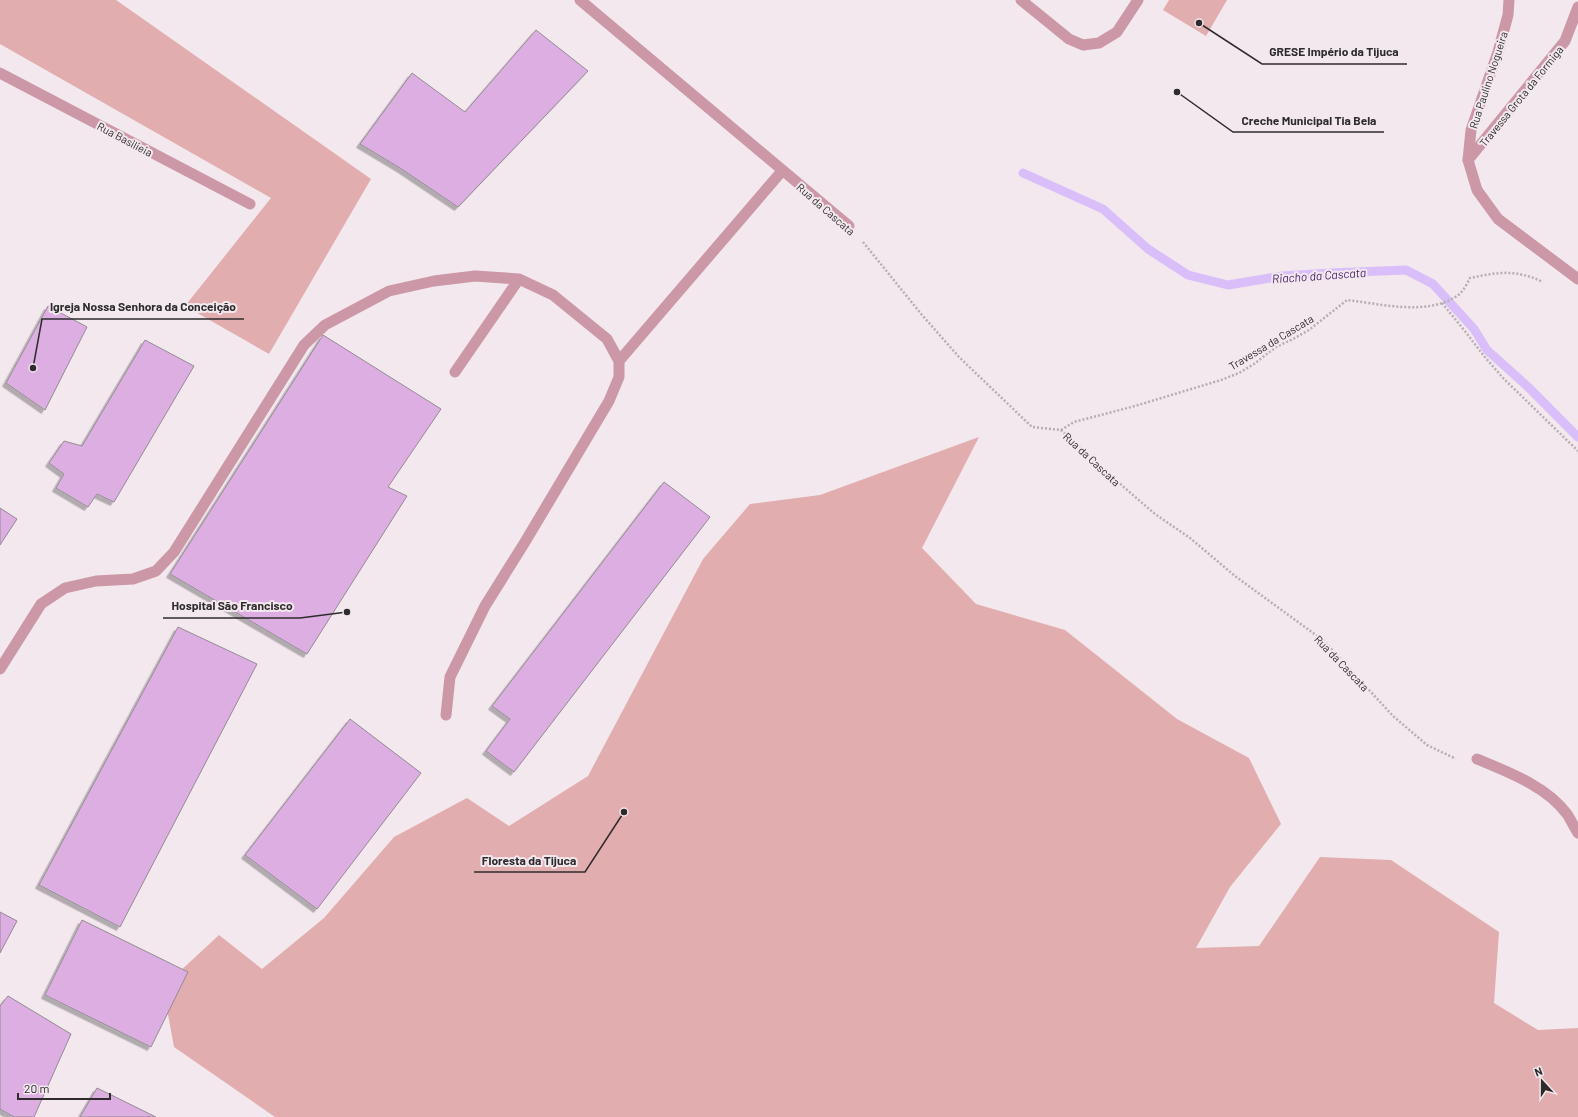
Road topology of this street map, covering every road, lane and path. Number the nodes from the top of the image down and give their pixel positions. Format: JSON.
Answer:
{"nodes":[{"id":1,"x":580,"y":0,"type":"edge"},
{"id":2,"x":1021,"y":0,"type":"edge"},
{"id":3,"x":1138,"y":0,"type":"edge"},
{"id":4,"x":1508,"y":0,"type":"edge"},
{"id":5,"x":1578,"y":7,"type":"edge"},
{"id":6,"x":0,"y":73,"type":"edge"},
{"id":7,"x":1468,"y":160,"type":"junction"},
{"id":8,"x":782,"y":171,"type":"junction"},
{"id":9,"x":250,"y":204,"type":"dead end"},
{"id":10,"x":850,"y":226,"type":"joint"},
{"id":11,"x":519,"y":279,"type":"junction"},
{"id":12,"x":1578,"y":279,"type":"edge"},
{"id":13,"x":1548,"y":284,"type":"dead end"},
{"id":14,"x":1442,"y":303,"type":"junction"},
{"id":15,"x":619,"y":361,"type":"junction"},
{"id":16,"x":455,"y":372,"type":"dead end"},
{"id":17,"x":1061,"y":430,"type":"junction"},
{"id":18,"x":1578,"y":451,"type":"edge"},
{"id":19,"x":0,"y":670,"type":"edge"},
{"id":20,"x":446,"y":715,"type":"dead end"},
{"id":21,"x":1477,"y":759,"type":"joint"},
{"id":22,"x":1578,"y":833,"type":"edge"}],
"edges":[{"from":1,"to":8,"type":"street","name":"Rua da Cascata"},
{"from":2,"to":3,"type":"street"},
{"from":4,"to":7,"type":"street","name":"Rua Paulino Nogueira"},
{"from":5,"to":7,"type":"street","name":"Travessa Grota da Formiga"},
{"from":6,"to":9,"type":"street","name":"Rua Basilieia"},
{"from":7,"to":12,"type":"street","name":"Rua Paulino Nogueira"},
{"from":8,"to":10,"type":"street","name":"Rua da Cascata"},
{"from":8,"to":15,"type":"street"},
{"from":10,"to":17,"type":"path","name":"Rua da Cascata"},
{"from":11,"to":15,"type":"street"},
{"from":11,"to":16,"type":"street"},
{"from":11,"to":19,"type":"street"},
{"from":13,"to":14,"type":"path","name":"Travessa da Cascata"},
{"from":14,"to":17,"type":"path","name":"Travessa da Cascata"},
{"from":14,"to":18,"type":"path"},
{"from":15,"to":20,"type":"street"},
{"from":17,"to":21,"type":"path","name":"Rua da Cascata"},
{"from":21,"to":22,"type":"street"}]}
